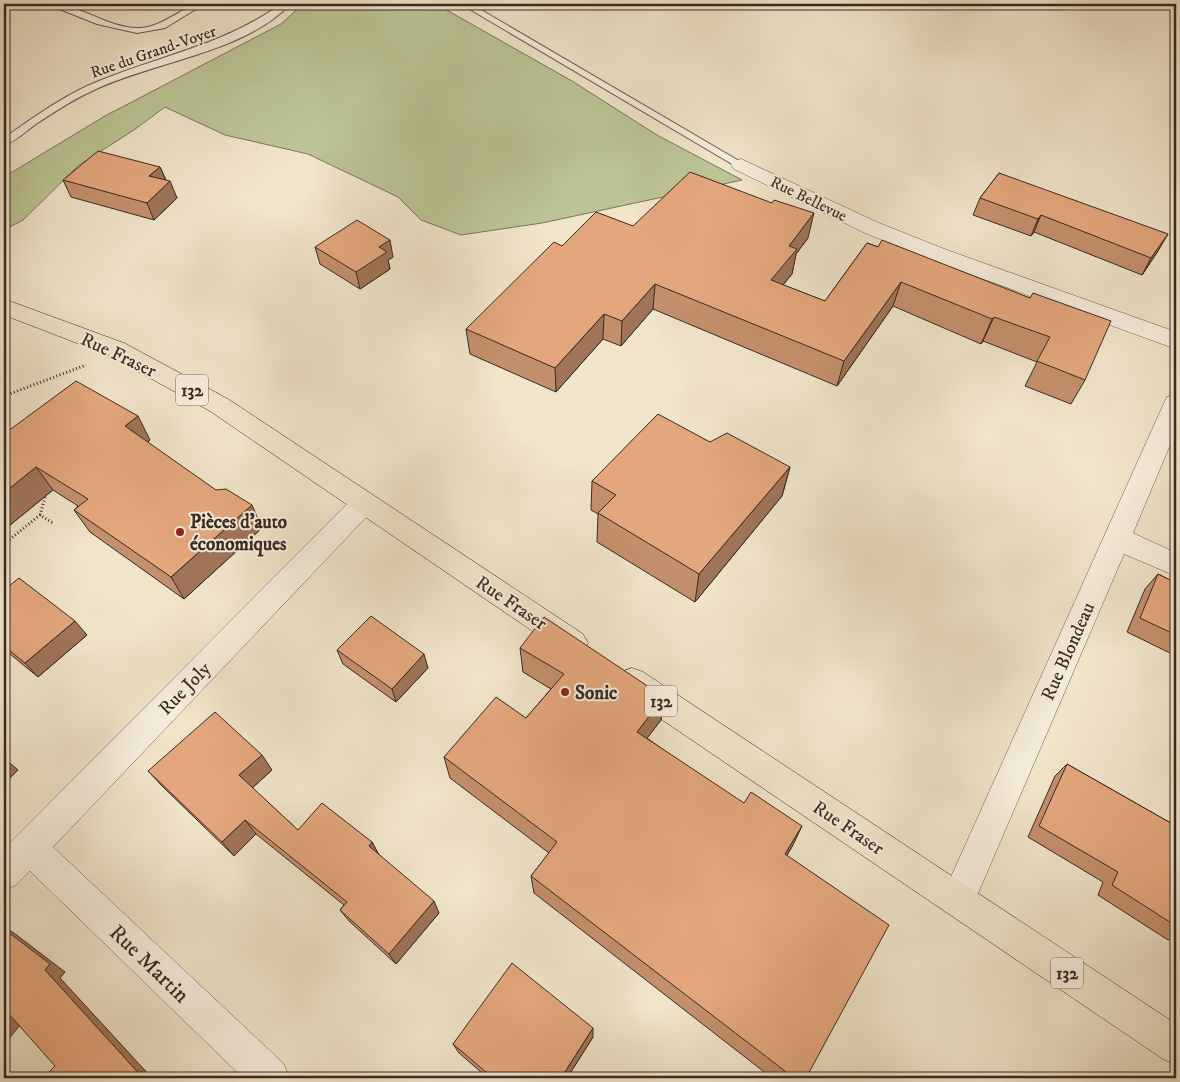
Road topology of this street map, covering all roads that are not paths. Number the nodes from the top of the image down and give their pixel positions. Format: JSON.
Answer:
{"nodes":[{"id":1,"x":51,"y":4,"type":"edge"},
{"id":2,"x":200,"y":4,"type":"edge"},
{"id":3,"x":286,"y":4,"type":"edge"},
{"id":4,"x":465,"y":4,"type":"edge"},
{"id":5,"x":4,"y":142,"type":"edge"},
{"id":6,"x":741,"y":165,"type":"joint"},
{"id":7,"x":4,"y":307,"type":"edge"},
{"id":8,"x":1176,"y":341,"type":"edge"},
{"id":9,"x":1176,"y":403,"type":"edge"},
{"id":10,"x":364,"y":503,"type":"junction"},
{"id":11,"x":1116,"y":538,"type":"junction"},
{"id":12,"x":1176,"y":565,"type":"edge"},
{"id":13,"x":29,"y":847,"type":"junction"},
{"id":14,"x":4,"y":873,"type":"edge"},
{"id":15,"x":958,"y":900,"type":"junction"},
{"id":16,"x":1176,"y":1046,"type":"edge"},
{"id":17,"x":270,"y":1078,"type":"edge"}],
"edges":[{"from":1,"to":2,"type":"lane"},
{"from":3,"to":5,"type":"lane","name":"Rue du Grand-Voyer"},
{"from":4,"to":6,"type":"lane","name":"Rue Bellevue"},
{"from":6,"to":8,"type":"street","name":"Rue Bellevue"},
{"from":7,"to":10,"type":"main road","name":"Rue Fraser","number":"132"},
{"from":9,"to":11,"type":"street","name":"Rue Blondeau"},
{"from":10,"to":13,"type":"street","name":"Rue Joly"},
{"from":10,"to":15,"type":"main road","name":"Rue Fraser","number":"132"},
{"from":11,"to":12,"type":"street"},
{"from":11,"to":15,"type":"street","name":"Rue Blondeau"},
{"from":13,"to":14,"type":"street","name":"Rue Joly"},
{"from":13,"to":17,"type":"street","name":"Rue Martin"},
{"from":15,"to":16,"type":"main road","name":"Rue Fraser","number":"132"}]}
